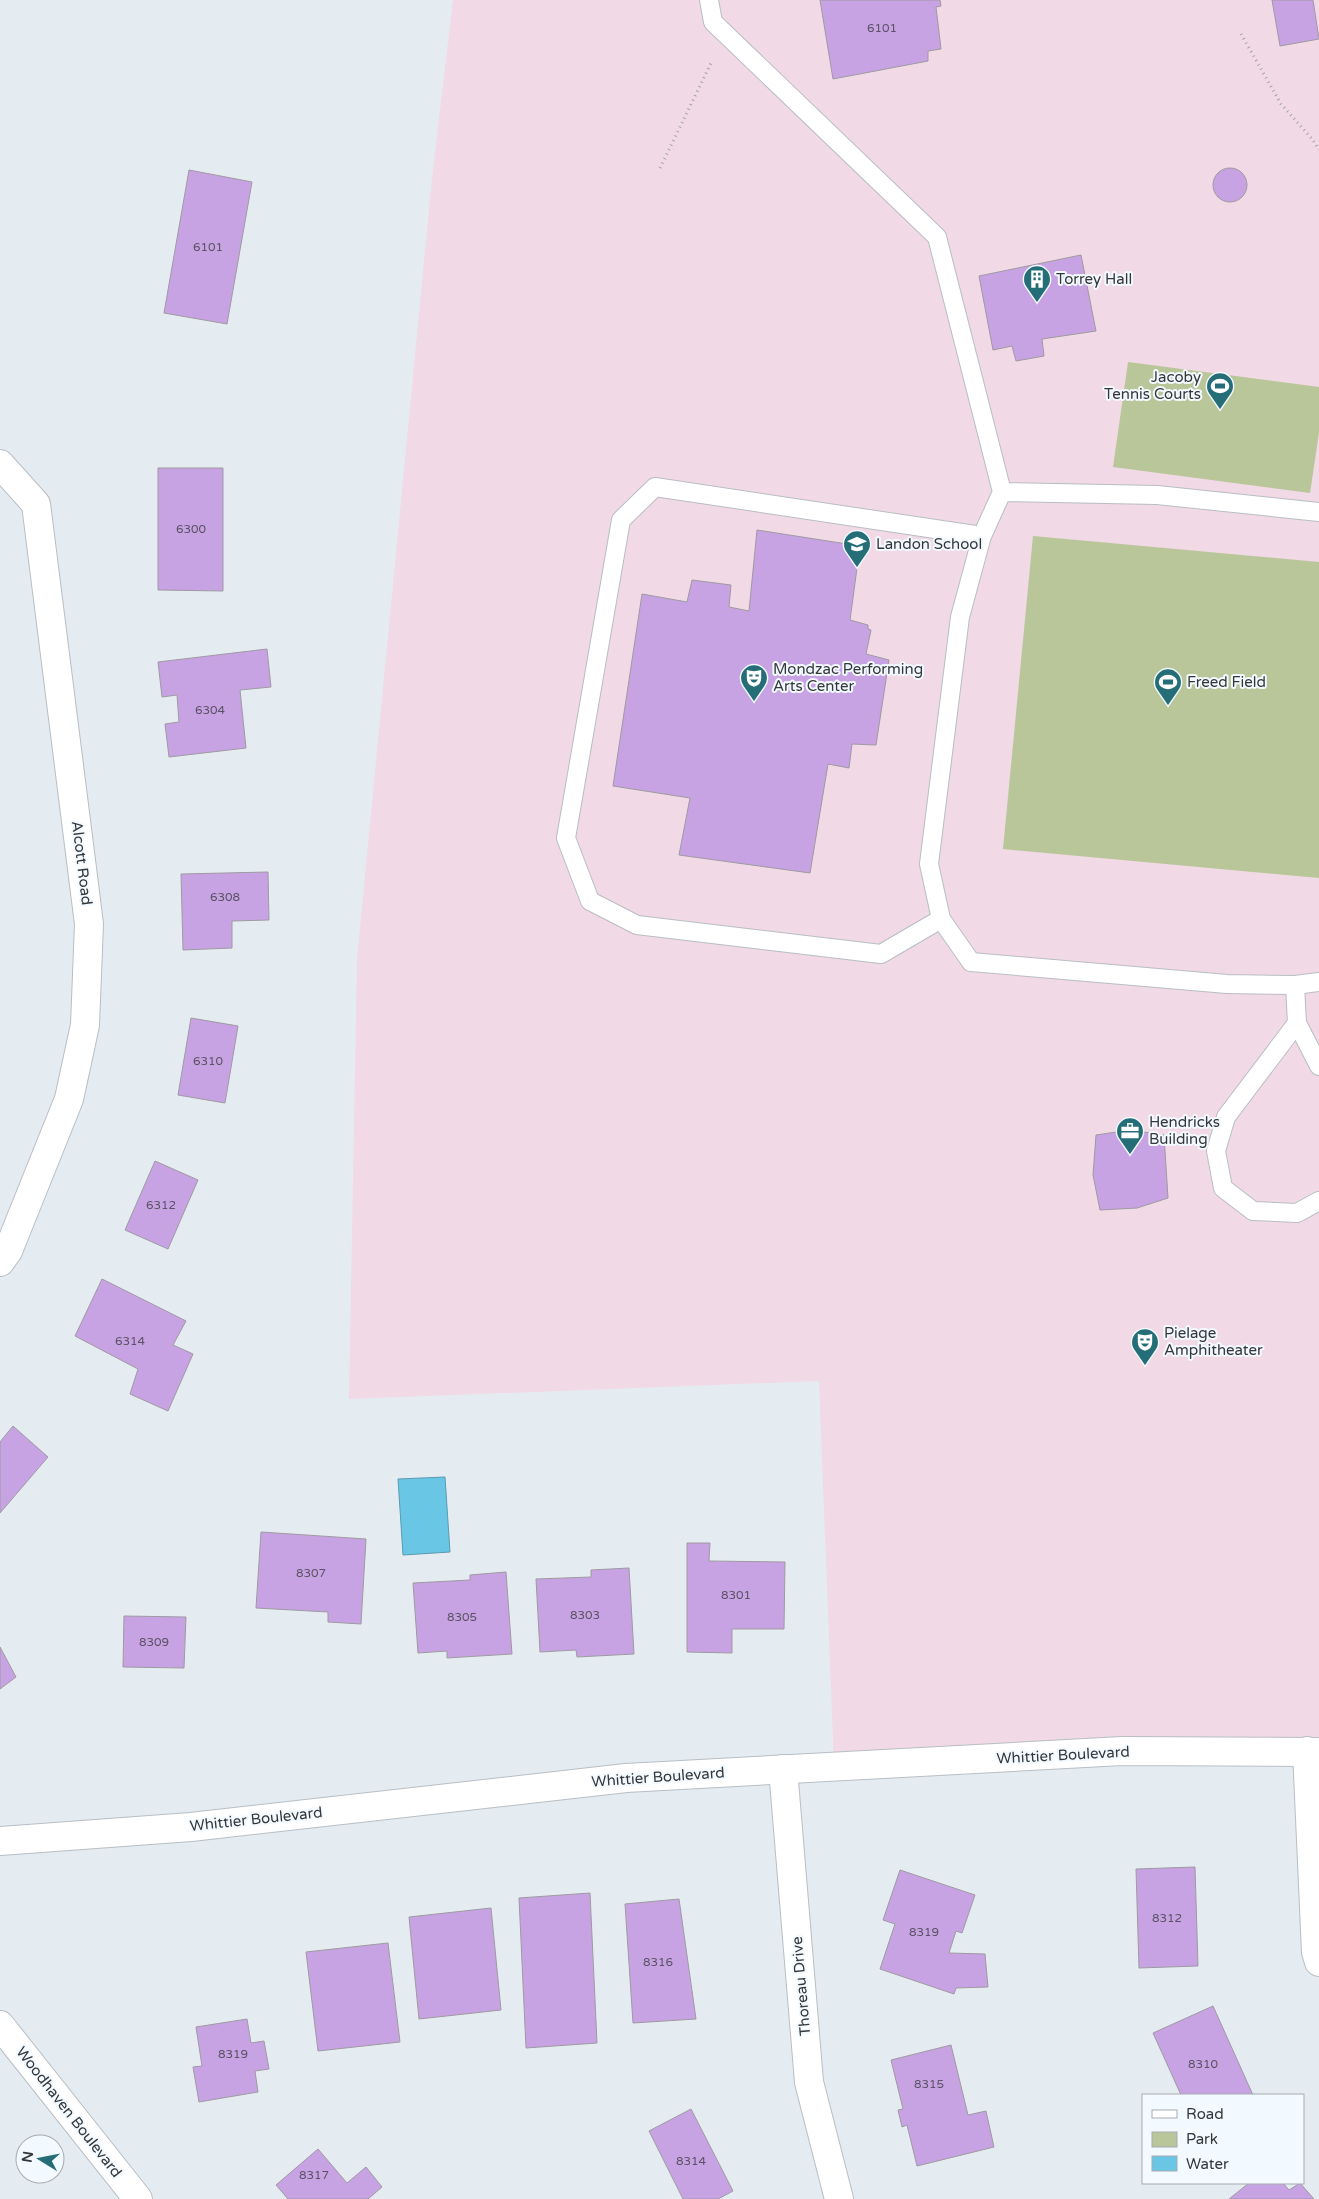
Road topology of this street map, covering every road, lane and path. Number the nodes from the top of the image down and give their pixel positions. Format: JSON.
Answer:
{"nodes":[{"id":1,"x":709,"y":0,"type":"edge"},
{"id":2,"x":1240,"y":34,"type":"dead end"},
{"id":3,"x":711,"y":62,"type":"dead end"},
{"id":4,"x":1319,"y":150,"type":"edge"},
{"id":5,"x":660,"y":168,"type":"dead end"},
{"id":6,"x":0,"y":464,"type":"edge"},
{"id":7,"x":1002,"y":492,"type":"junction"},
{"id":8,"x":1319,"y":512,"type":"edge"},
{"id":9,"x":982,"y":536,"type":"junction"},
{"id":10,"x":941,"y":919,"type":"junction"},
{"id":11,"x":1319,"y":982,"type":"edge"},
{"id":12,"x":1294,"y":985,"type":"junction"},
{"id":13,"x":1297,"y":1023,"type":"junction"},
{"id":14,"x":1319,"y":1066,"type":"edge"},
{"id":15,"x":1319,"y":1201,"type":"edge"},
{"id":16,"x":0,"y":1262,"type":"edge"},
{"id":17,"x":1313,"y":1751,"type":"edge"},
{"id":18,"x":783,"y":1769,"type":"junction"},
{"id":19,"x":0,"y":1841,"type":"edge"},
{"id":20,"x":1319,"y":1962,"type":"edge"},
{"id":21,"x":0,"y":2025,"type":"edge"},
{"id":22,"x":138,"y":2199,"type":"edge"},
{"id":23,"x":839,"y":2199,"type":"edge"}],
"edges":[{"from":1,"to":7,"type":"lane"},
{"from":2,"to":4,"type":"path"},
{"from":3,"to":5,"type":"path"},
{"from":6,"to":16,"type":"street","name":"Alcott Road"},
{"from":7,"to":8,"type":"lane"},
{"from":7,"to":9,"type":"lane"},
{"from":9,"to":10,"type":"lane"},
{"from":9,"to":10,"type":"lane"},
{"from":10,"to":12,"type":"lane"},
{"from":11,"to":12,"type":"lane"},
{"from":12,"to":13,"type":"lane"},
{"from":13,"to":14,"type":"lane"},
{"from":13,"to":15,"type":"lane"},
{"from":17,"to":18,"type":"street","name":"Whittier Boulevard"},
{"from":17,"to":20,"type":"street"},
{"from":18,"to":19,"type":"street","name":"Whittier Boulevard"},
{"from":18,"to":23,"type":"street","name":"Thoreau Drive"},
{"from":21,"to":22,"type":"street","name":"Woodhaven Boulevard"}]}
